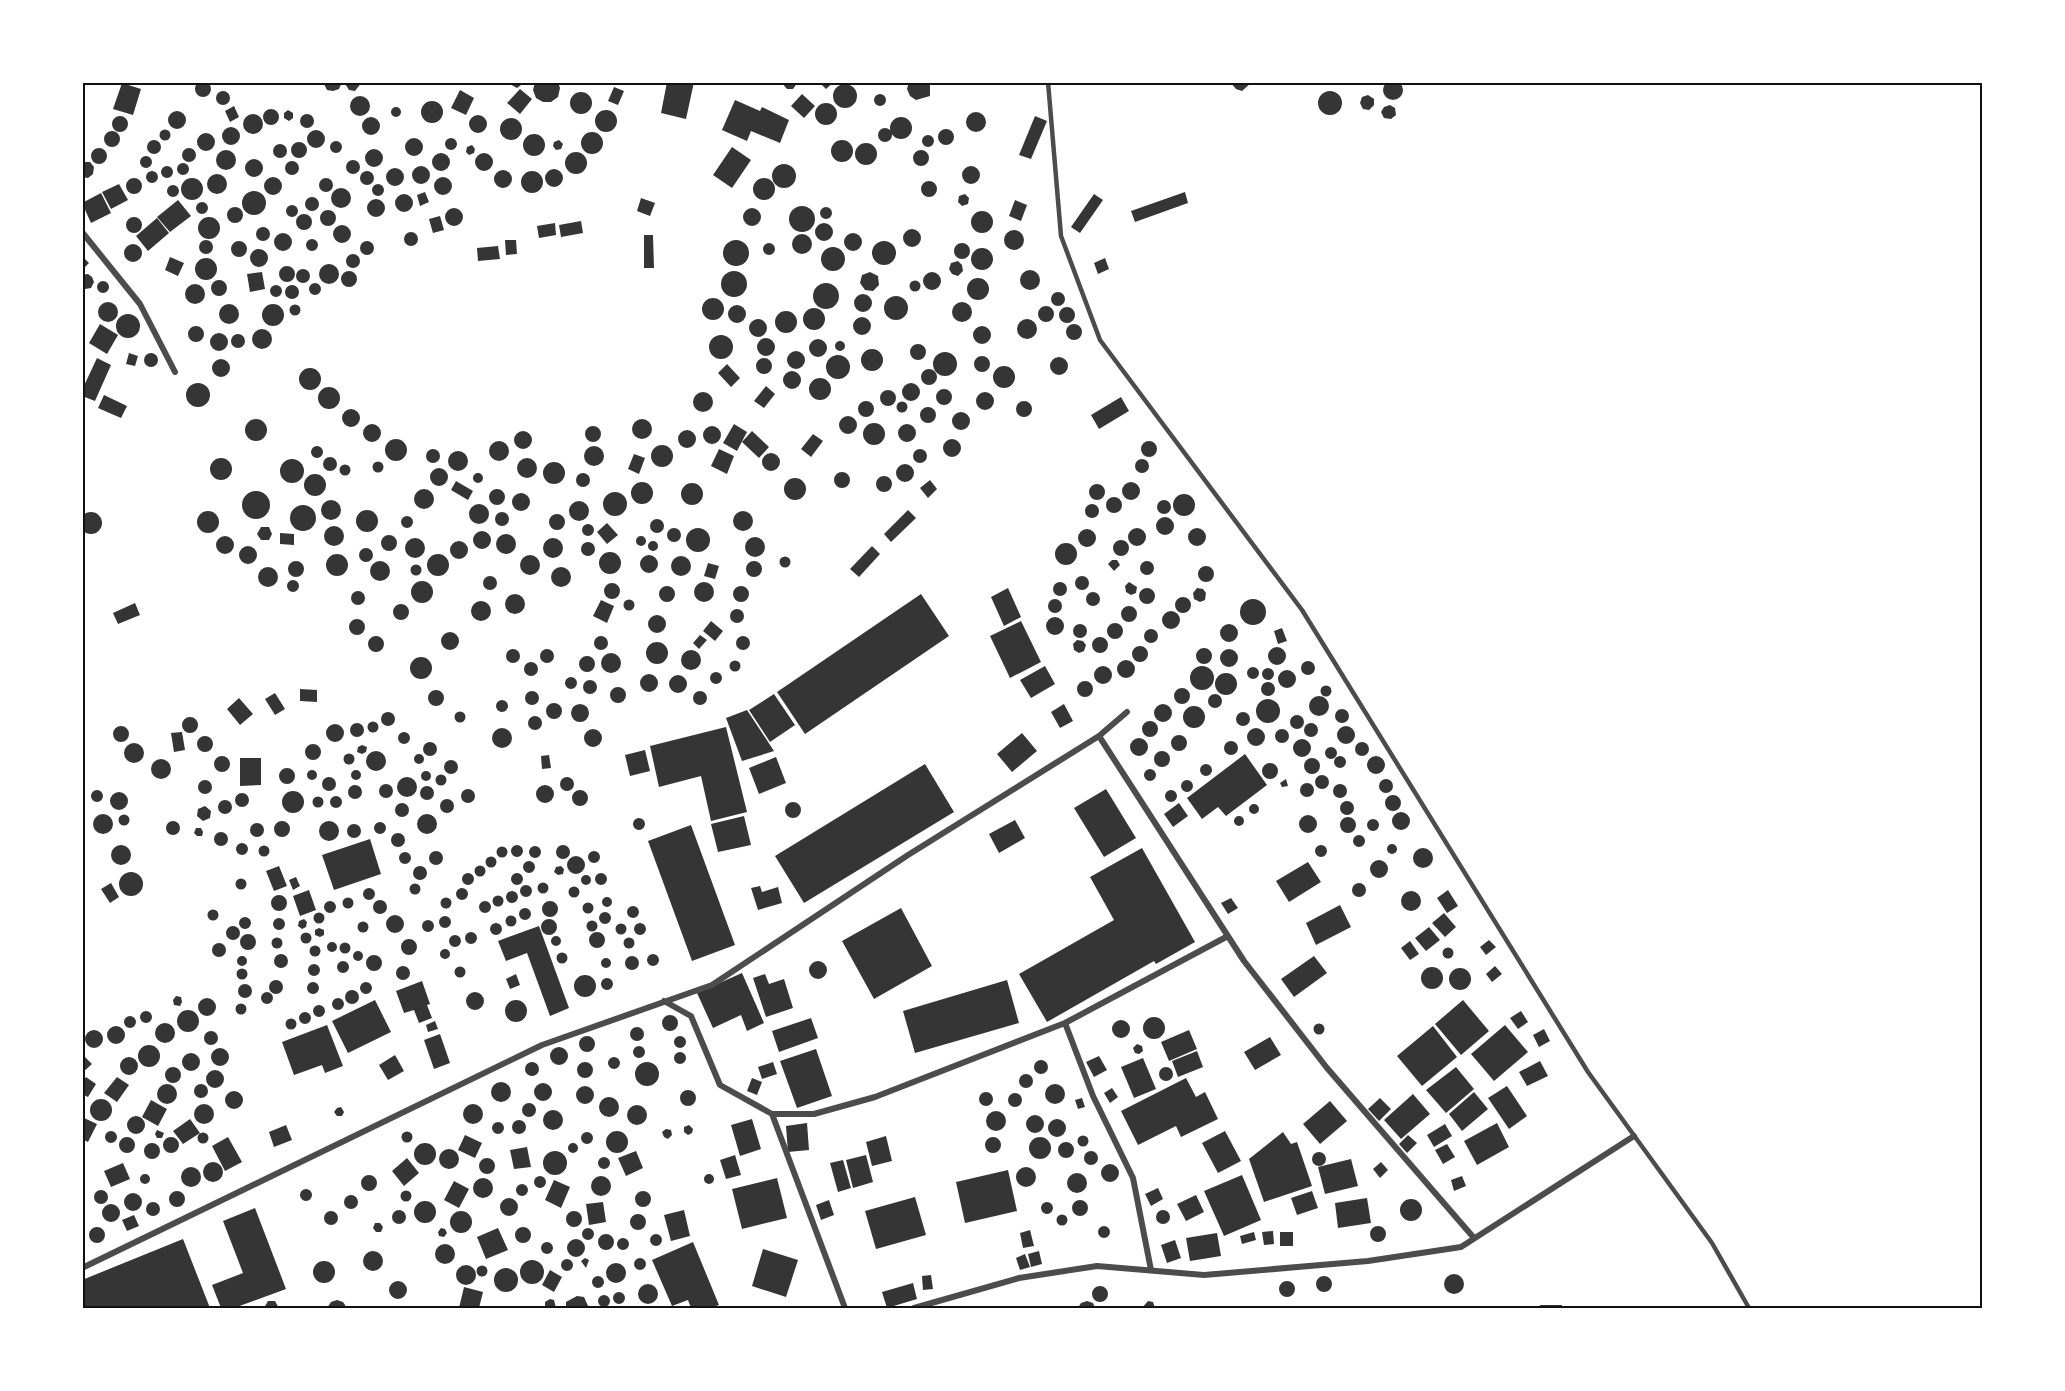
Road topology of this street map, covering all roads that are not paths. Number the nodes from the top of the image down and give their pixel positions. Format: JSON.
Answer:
{"nodes":[{"id":1,"x":1048,"y":82,"type":"edge"},
{"id":2,"x":82,"y":232,"type":"edge"},
{"id":3,"x":175,"y":372,"type":"dead end"},
{"id":4,"x":1126,"y":712,"type":"dead end"},
{"id":5,"x":1099,"y":736,"type":"junction"},
{"id":6,"x":1228,"y":936,"type":"junction"},
{"id":7,"x":664,"y":1001,"type":"junction"},
{"id":8,"x":1065,"y":1023,"type":"junction"},
{"id":9,"x":772,"y":1114,"type":"junction"},
{"id":10,"x":1634,"y":1136,"type":"junction"},
{"id":11,"x":1474,"y":1239,"type":"junction"},
{"id":12,"x":82,"y":1268,"type":"edge"},
{"id":13,"x":1151,"y":1270,"type":"junction"},
{"id":14,"x":845,"y":1308,"type":"edge"},
{"id":15,"x":914,"y":1308,"type":"edge"},
{"id":16,"x":1749,"y":1308,"type":"edge"}],
"edges":[{"from":1,"to":10,"type":"lane"},
{"from":2,"to":3,"type":"street"},
{"from":4,"to":5,"type":"street"},
{"from":5,"to":6,"type":"street"},
{"from":5,"to":7,"type":"street"},
{"from":6,"to":8,"type":"street"},
{"from":6,"to":11,"type":"street"},
{"from":7,"to":9,"type":"street"},
{"from":7,"to":12,"type":"street"},
{"from":8,"to":9,"type":"street"},
{"from":8,"to":13,"type":"street"},
{"from":9,"to":14,"type":"street"},
{"from":10,"to":11,"type":"street"},
{"from":10,"to":16,"type":"lane"},
{"from":11,"to":13,"type":"street"},
{"from":13,"to":15,"type":"street"}]}
